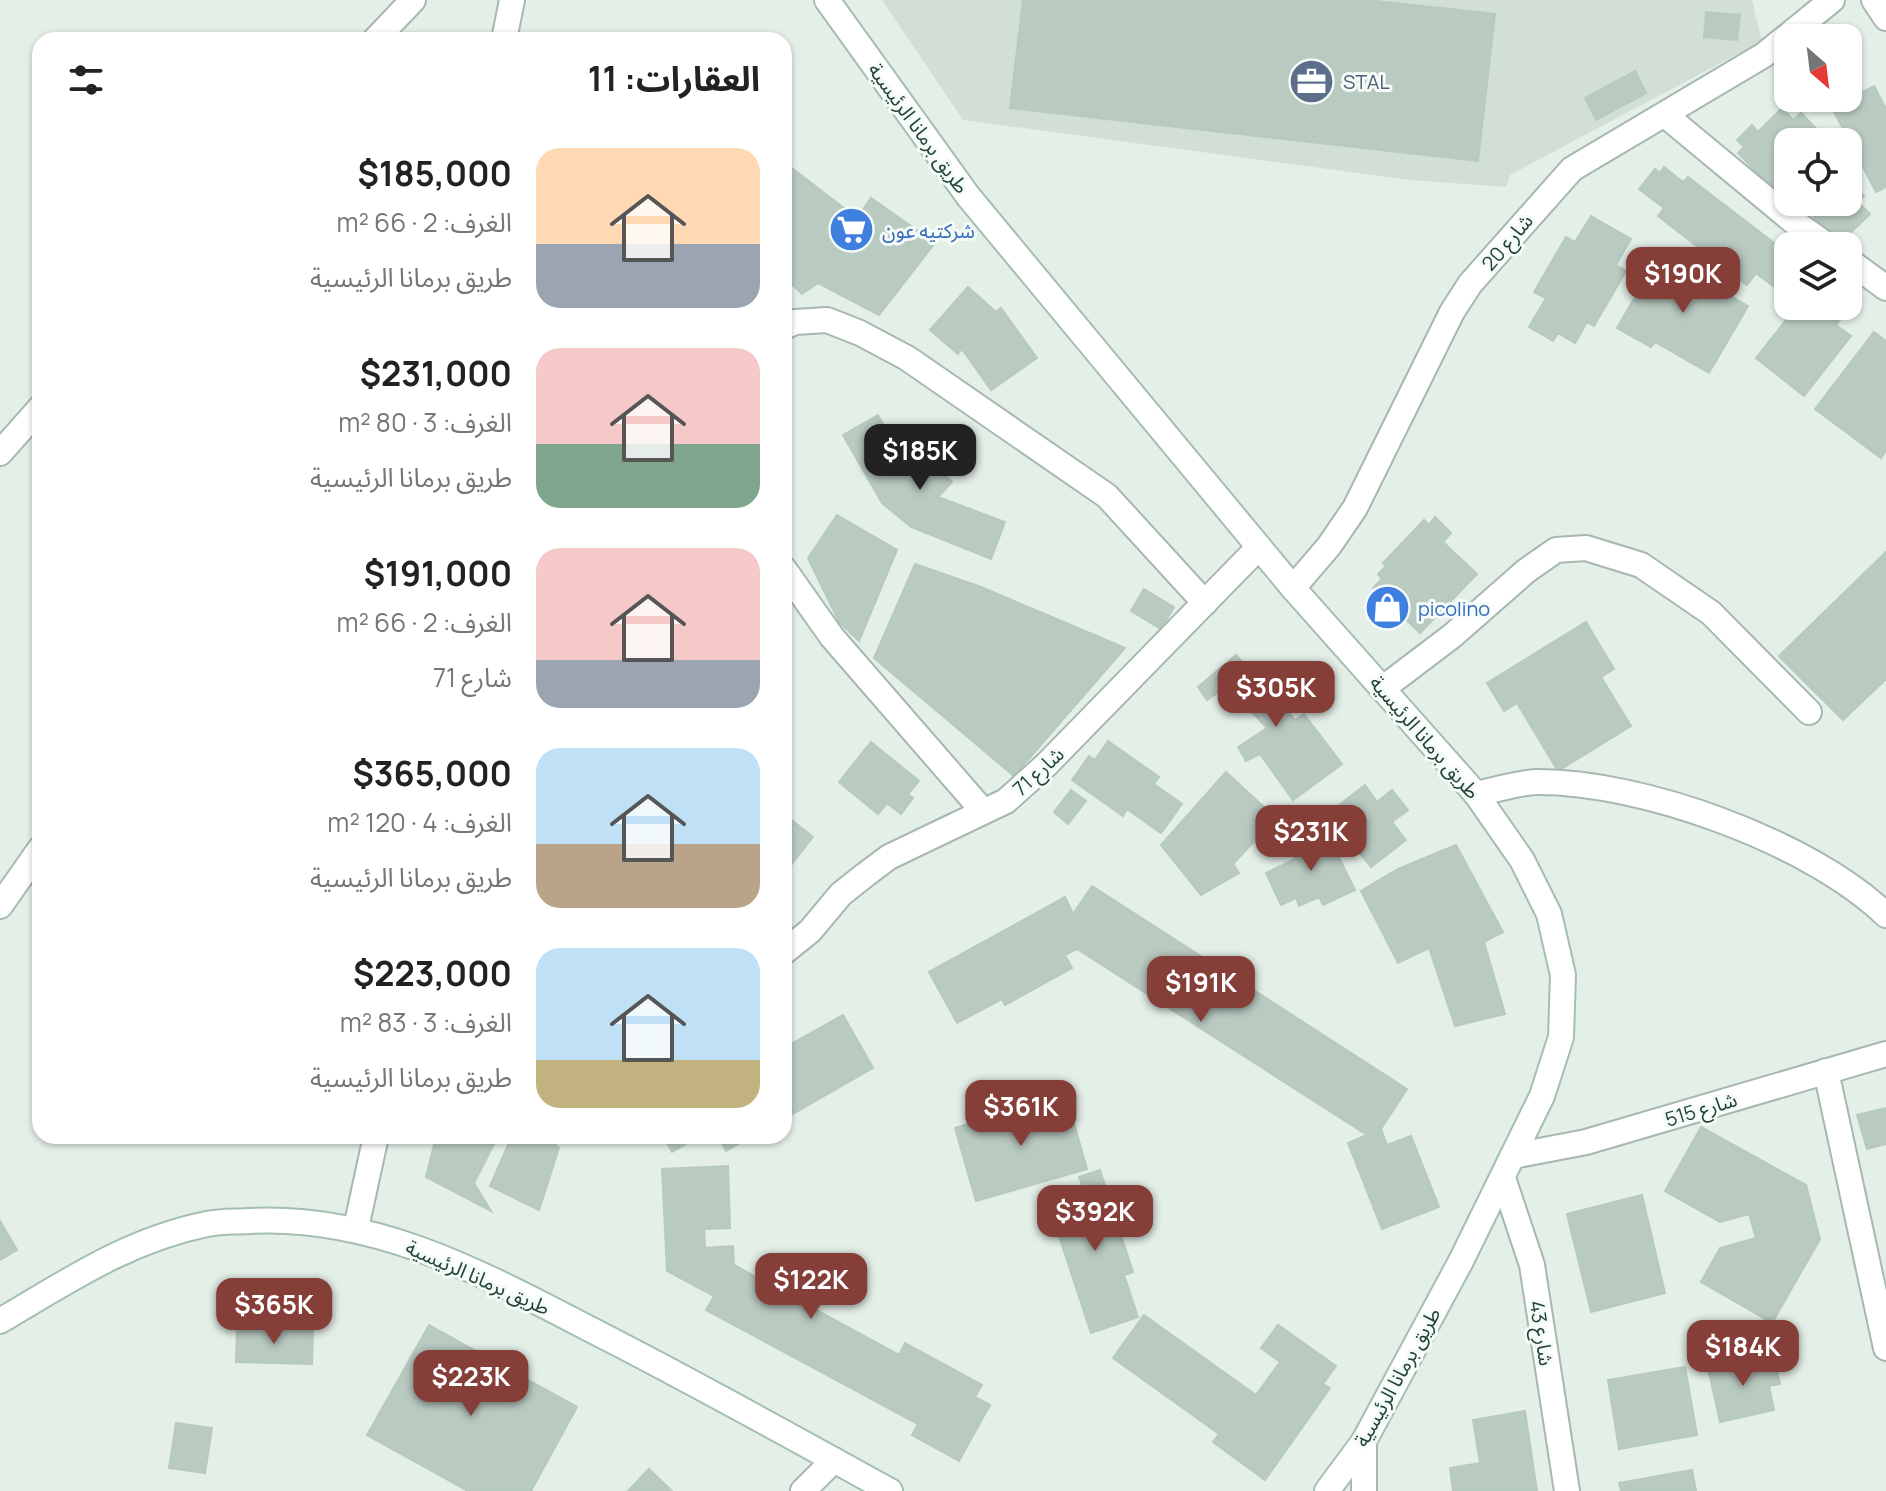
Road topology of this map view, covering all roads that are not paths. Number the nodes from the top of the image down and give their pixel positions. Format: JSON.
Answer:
{"nodes":[{"id":1,"x":413,"y":0,"type":"edge"},
{"id":2,"x":512,"y":0,"type":"edge"},
{"id":3,"x":827,"y":0,"type":"edge"},
{"id":4,"x":1832,"y":0,"type":"edge"},
{"id":5,"x":1874,"y":0,"type":"edge"},
{"id":6,"x":1886,"y":18,"type":"edge"},
{"id":7,"x":383,"y":32,"type":"edge"},
{"id":8,"x":506,"y":32,"type":"edge"},
{"id":9,"x":1665,"y":115,"type":"junction"},
{"id":10,"x":1808,"y":232,"type":"edge"},
{"id":11,"x":1862,"y":270,"type":"edge"},
{"id":12,"x":1886,"y":288,"type":"edge"},
{"id":13,"x":792,"y":323,"type":"edge"},
{"id":14,"x":32,"y":417,"type":"edge"},
{"id":15,"x":0,"y":453,"type":"edge"},
{"id":16,"x":1259,"y":547,"type":"junction"},
{"id":17,"x":792,"y":580,"type":"edge"},
{"id":18,"x":1293,"y":588,"type":"junction"},
{"id":19,"x":1205,"y":603,"type":"junction"},
{"id":20,"x":1382,"y":689,"type":"junction"},
{"id":21,"x":1809,"y":712,"type":"dead end"},
{"id":22,"x":1476,"y":794,"type":"junction"},
{"id":23,"x":983,"y":811,"type":"junction"},
{"id":24,"x":32,"y":860,"type":"edge"},
{"id":25,"x":0,"y":906,"type":"edge"},
{"id":26,"x":1886,"y":915,"type":"edge"},
{"id":27,"x":792,"y":946,"type":"edge"},
{"id":28,"x":1886,"y":1054,"type":"edge"},
{"id":29,"x":1826,"y":1071,"type":"junction"},
{"id":30,"x":374,"y":1144,"type":"edge"},
{"id":31,"x":1508,"y":1167,"type":"junction"},
{"id":32,"x":356,"y":1228,"type":"junction"},
{"id":33,"x":0,"y":1321,"type":"edge"},
{"id":34,"x":1886,"y":1348,"type":"edge"},
{"id":35,"x":1364,"y":1441,"type":"junction"},
{"id":36,"x":834,"y":1460,"type":"junction"},
{"id":37,"x":803,"y":1491,"type":"edge"},
{"id":38,"x":890,"y":1491,"type":"edge"},
{"id":39,"x":1327,"y":1491,"type":"edge"},
{"id":40,"x":1364,"y":1491,"type":"edge"},
{"id":41,"x":1567,"y":1491,"type":"edge"}],
"edges":[{"from":1,"to":7,"type":"street"},
{"from":2,"to":8,"type":"street"},
{"from":3,"to":16,"type":"street","name":"طريق برمانا الرئيسية"},
{"from":4,"to":9,"type":"street","name":"شارع 20"},
{"from":5,"to":6,"type":"street"},
{"from":9,"to":10,"type":"street"},
{"from":9,"to":18,"type":"street","name":"شارع 20"},
{"from":11,"to":12,"type":"street"},
{"from":13,"to":19,"type":"street"},
{"from":14,"to":15,"type":"street"},
{"from":16,"to":18,"type":"street","name":"طريق برمانا الرئيسية"},
{"from":16,"to":19,"type":"street","name":"شارع 71"},
{"from":17,"to":23,"type":"street"},
{"from":18,"to":20,"type":"street","name":"طريق برمانا الرئيسية"},
{"from":19,"to":23,"type":"street","name":"شارع 71"},
{"from":20,"to":21,"type":"street"},
{"from":20,"to":22,"type":"street","name":"طريق برمانا الرئيسية"},
{"from":22,"to":26,"type":"street"},
{"from":22,"to":31,"type":"street","name":"طريق برمانا الرئيسية"},
{"from":23,"to":27,"type":"street","name":"شارع 71"},
{"from":24,"to":25,"type":"street"},
{"from":28,"to":29,"type":"street","name":"شارع 515"},
{"from":29,"to":31,"type":"street","name":"شارع 515"},
{"from":29,"to":34,"type":"street"},
{"from":30,"to":32,"type":"street"},
{"from":31,"to":35,"type":"street","name":"طريق برمانا الرئيسية"},
{"from":31,"to":41,"type":"street","name":"شارع 43"},
{"from":32,"to":33,"type":"street","name":"طريق برمانا الرئيسية"},
{"from":32,"to":36,"type":"street","name":"طريق برمانا الرئيسية"},
{"from":35,"to":39,"type":"street","name":"طريق برمانا الرئيسية"},
{"from":35,"to":40,"type":"street"},
{"from":36,"to":37,"type":"street"},
{"from":36,"to":38,"type":"street","name":"طريق برمانا الرئيسية"}]}
